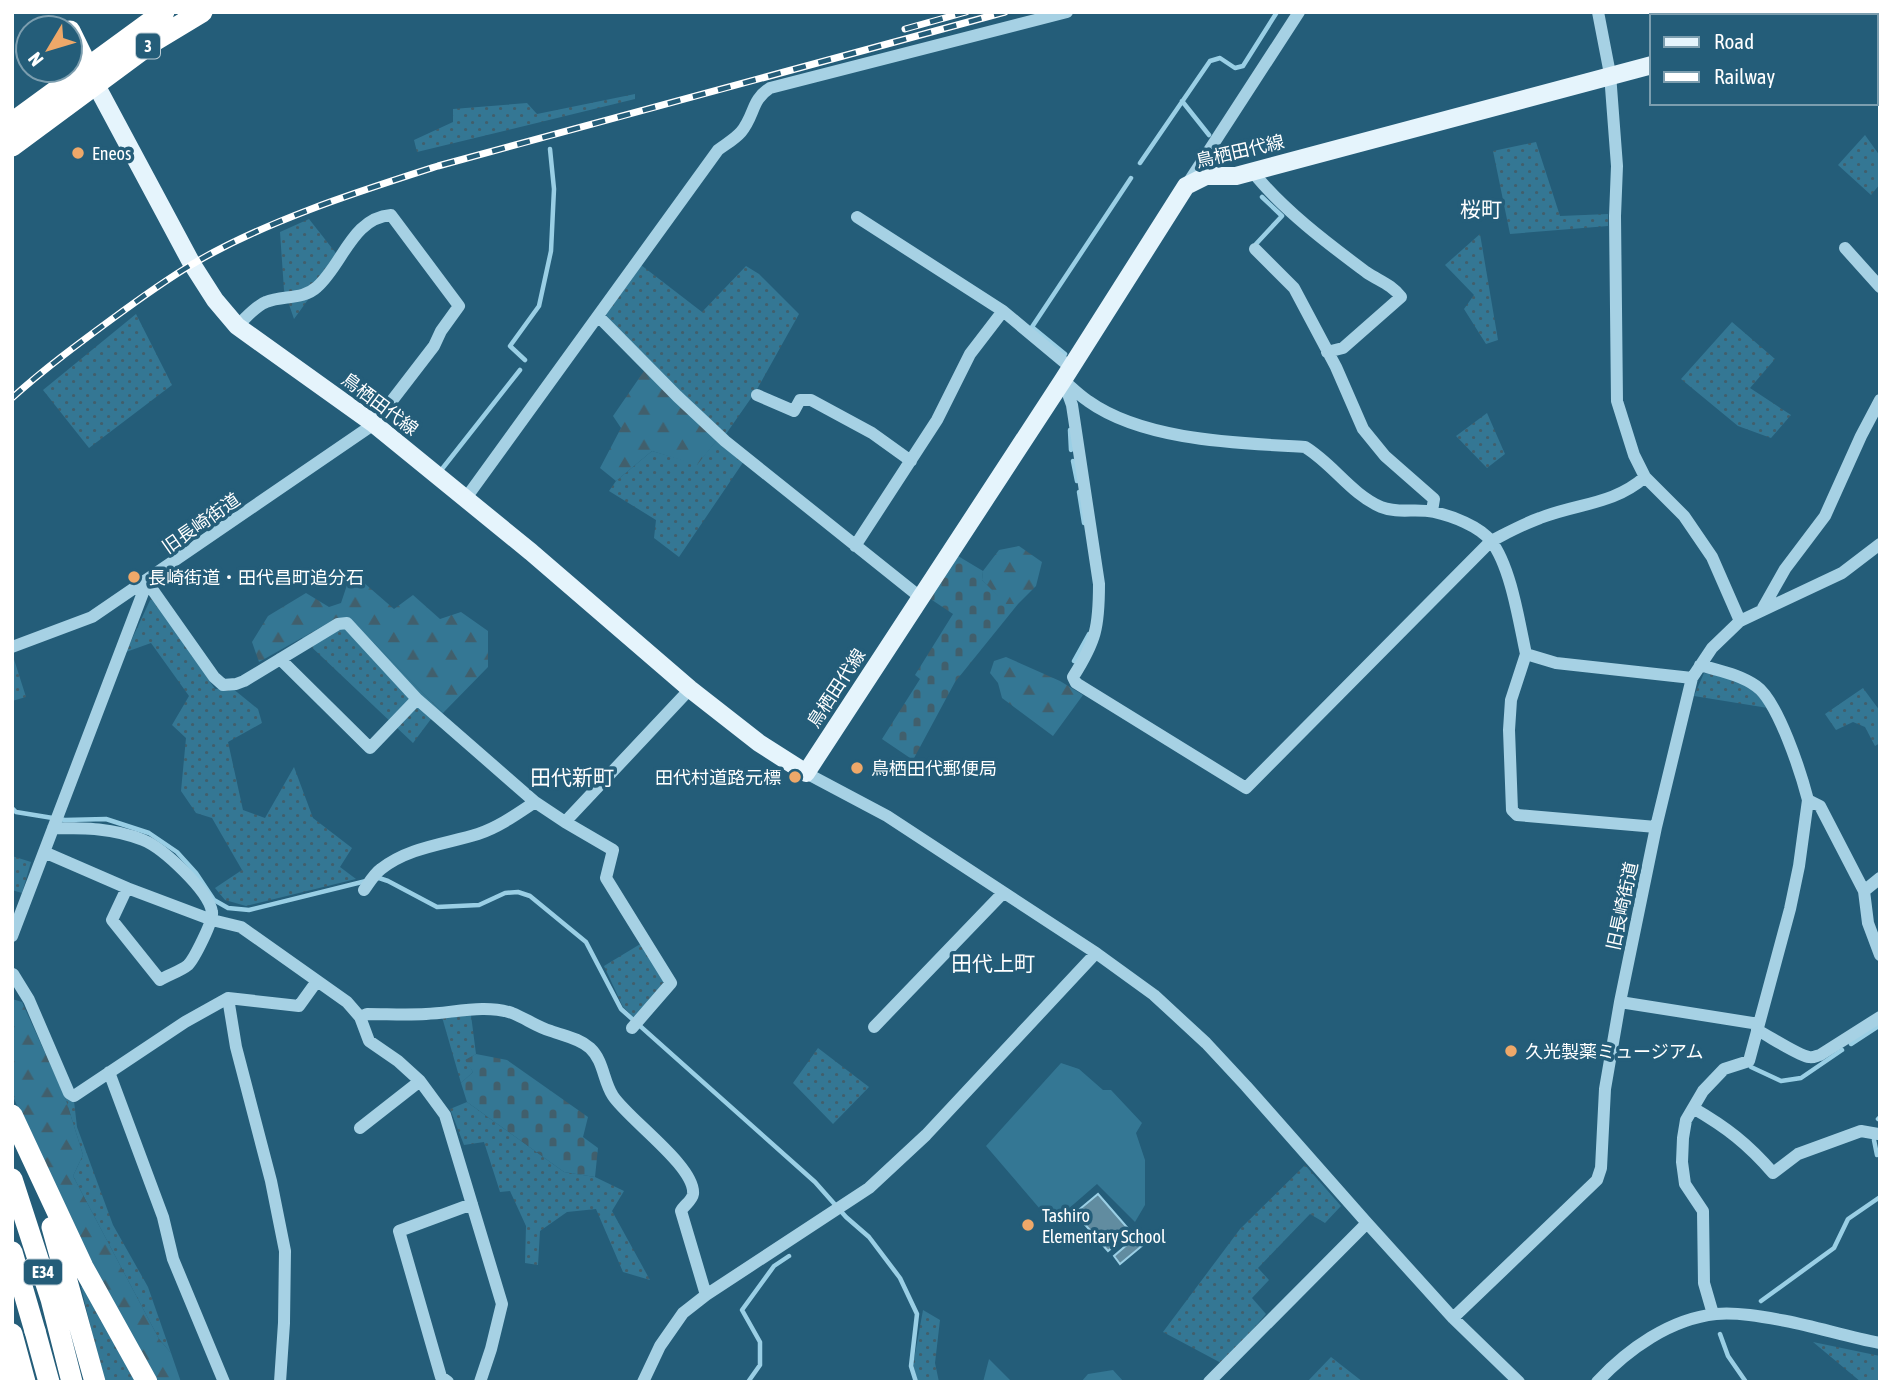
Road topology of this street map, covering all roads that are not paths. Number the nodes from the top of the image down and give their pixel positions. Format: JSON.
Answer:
{"nodes":[{"id":1,"x":202,"y":12,"type":"edge"},
{"id":2,"x":1067,"y":12,"type":"edge"},
{"id":3,"x":1299,"y":12,"type":"edge"},
{"id":4,"x":1598,"y":12,"type":"edge"},
{"id":5,"x":149,"y":16,"type":"edge"},
{"id":6,"x":84,"y":60,"type":"edge"},
{"id":7,"x":1650,"y":65,"type":"edge"},
{"id":8,"x":1610,"y":74,"type":"junction"},
{"id":9,"x":91,"y":75,"type":"junction"},
{"id":10,"x":12,"y":122,"type":"edge"},
{"id":11,"x":12,"y":146,"type":"edge"},
{"id":12,"x":1252,"y":171,"type":"junction"},
{"id":13,"x":1186,"y":186,"type":"junction"},
{"id":14,"x":857,"y":216,"type":"dead end"},
{"id":15,"x":1845,"y":248,"type":"dead end"},
{"id":16,"x":1255,"y":249,"type":"dead end"},
{"id":17,"x":1880,"y":287,"type":"edge"},
{"id":18,"x":1003,"y":310,"type":"junction"},
{"id":19,"x":599,"y":317,"type":"junction"},
{"id":20,"x":237,"y":326,"type":"junction"},
{"id":21,"x":1327,"y":352,"type":"junction"},
{"id":22,"x":1066,"y":373,"type":"junction"},
{"id":23,"x":757,"y":395,"type":"dead end"},
{"id":24,"x":1880,"y":400,"type":"edge"},
{"id":25,"x":374,"y":424,"type":"junction"},
{"id":26,"x":911,"y":461,"type":"junction"},
{"id":27,"x":1645,"y":477,"type":"junction"},
{"id":28,"x":466,"y":498,"type":"junction"},
{"id":29,"x":1432,"y":511,"type":"junction"},
{"id":30,"x":1491,"y":541,"type":"junction"},
{"id":31,"x":1880,"y":544,"type":"edge"},
{"id":32,"x":855,"y":546,"type":"junction"},
{"id":33,"x":147,"y":582,"type":"junction"},
{"id":34,"x":920,"y":597,"type":"junction"},
{"id":35,"x":1763,"y":608,"type":"junction"},
{"id":36,"x":1740,"y":621,"type":"junction"},
{"id":37,"x":12,"y":647,"type":"edge"},
{"id":38,"x":1526,"y":654,"type":"junction"},
{"id":39,"x":280,"y":659,"type":"junction"},
{"id":40,"x":1700,"y":665,"type":"junction"},
{"id":41,"x":1692,"y":678,"type":"junction"},
{"id":42,"x":690,"y":689,"type":"junction"},
{"id":43,"x":417,"y":699,"type":"junction"},
{"id":44,"x":806,"y":773,"type":"junction"},
{"id":45,"x":1808,"y":800,"type":"junction"},
{"id":46,"x":535,"y":802,"type":"junction"},
{"id":47,"x":565,"y":821,"type":"junction"},
{"id":48,"x":1656,"y":827,"type":"junction"},
{"id":49,"x":53,"y":828,"type":"junction"},
{"id":50,"x":44,"y":852,"type":"junction"},
{"id":51,"x":1880,"y":878,"type":"edge"},
{"id":52,"x":127,"y":888,"type":"junction"},
{"id":53,"x":364,"y":890,"type":"dead end"},
{"id":54,"x":1864,"y":891,"type":"junction"},
{"id":55,"x":1003,"y":893,"type":"junction"},
{"id":56,"x":212,"y":920,"type":"junction"},
{"id":57,"x":12,"y":936,"type":"edge"},
{"id":58,"x":1096,"y":953,"type":"junction"},
{"id":59,"x":1880,"y":955,"type":"edge"},
{"id":60,"x":12,"y":973,"type":"edge"},
{"id":61,"x":317,"y":981,"type":"junction"},
{"id":62,"x":228,"y":998,"type":"junction"},
{"id":63,"x":1620,"y":1002,"type":"junction"},
{"id":64,"x":360,"y":1017,"type":"junction"},
{"id":65,"x":1880,"y":1017,"type":"edge"},
{"id":66,"x":635,"y":1025,"type":"dead end"},
{"id":67,"x":874,"y":1027,"type":"dead end"},
{"id":68,"x":1758,"y":1027,"type":"junction"},
{"id":69,"x":109,"y":1072,"type":"junction"},
{"id":70,"x":420,"y":1081,"type":"junction"},
{"id":71,"x":1693,"y":1108,"type":"junction"},
{"id":72,"x":12,"y":1115,"type":"edge"},
{"id":73,"x":360,"y":1128,"type":"dead end"},
{"id":74,"x":1879,"y":1136,"type":"edge"},
{"id":75,"x":25,"y":1146,"type":"junction"},
{"id":76,"x":12,"y":1179,"type":"edge"},
{"id":77,"x":472,"y":1204,"type":"junction"},
{"id":78,"x":1367,"y":1223,"type":"junction"},
{"id":79,"x":12,"y":1252,"type":"edge"},
{"id":80,"x":706,"y":1295,"type":"junction"},
{"id":81,"x":1713,"y":1314,"type":"junction"},
{"id":82,"x":1453,"y":1318,"type":"junction"},
{"id":83,"x":12,"y":1335,"type":"edge"},
{"id":84,"x":1880,"y":1343,"type":"edge"},
{"id":85,"x":12,"y":1359,"type":"edge"},
{"id":86,"x":67,"y":1377,"type":"edge"},
{"id":87,"x":25,"y":1382,"type":"edge"},
{"id":88,"x":36,"y":1382,"type":"edge"},
{"id":89,"x":49,"y":1382,"type":"edge"},
{"id":90,"x":95,"y":1382,"type":"edge"},
{"id":91,"x":147,"y":1382,"type":"edge"},
{"id":92,"x":224,"y":1382,"type":"edge"},
{"id":93,"x":279,"y":1382,"type":"edge"},
{"id":94,"x":448,"y":1382,"type":"edge"},
{"id":95,"x":480,"y":1382,"type":"edge"},
{"id":96,"x":643,"y":1382,"type":"edge"},
{"id":97,"x":1209,"y":1382,"type":"edge"},
{"id":98,"x":1519,"y":1382,"type":"edge"},
{"id":99,"x":1597,"y":1382,"type":"edge"}],
"edges":[{"from":1,"to":9,"type":"highway","number":"3"},
{"from":2,"to":19,"type":"street"},
{"from":3,"to":13,"type":"street"},
{"from":4,"to":8,"type":"street"},
{"from":5,"to":9,"type":"highway","number":"3"},
{"from":6,"to":9,"type":"highway"},
{"from":7,"to":8,"type":"main road","name":"鳥栖田代線"},
{"from":8,"to":12,"type":"main road","name":"鳥栖田代線"},
{"from":8,"to":27,"type":"street"},
{"from":9,"to":10,"type":"highway","number":"3"},
{"from":9,"to":11,"type":"highway","number":"3"},
{"from":9,"to":20,"type":"main road","name":"鳥栖田代線"},
{"from":12,"to":13,"type":"main road","name":"鳥栖田代線"},
{"from":12,"to":21,"type":"street"},
{"from":13,"to":22,"type":"main road","name":"鳥栖田代線"},
{"from":14,"to":18,"type":"street"},
{"from":15,"to":17,"type":"street"},
{"from":16,"to":21,"type":"street"},
{"from":18,"to":22,"type":"street"},
{"from":18,"to":26,"type":"street"},
{"from":19,"to":28,"type":"street"},
{"from":19,"to":32,"type":"street"},
{"from":20,"to":25,"type":"main road","name":"鳥栖田代線"},
{"from":20,"to":25,"type":"street","name":"旧長崎街道"},
{"from":21,"to":29,"type":"street"},
{"from":22,"to":29,"type":"street"},
{"from":22,"to":30,"type":"street"},
{"from":22,"to":34,"type":"main road","name":"鳥栖田代線"},
{"from":23,"to":26,"type":"street"},
{"from":24,"to":35,"type":"street"},
{"from":25,"to":28,"type":"main road","name":"鳥栖田代線"},
{"from":25,"to":33,"type":"street","name":"旧長崎街道"},
{"from":26,"to":32,"type":"street"},
{"from":27,"to":30,"type":"street"},
{"from":27,"to":36,"type":"street"},
{"from":28,"to":42,"type":"main road","name":"鳥栖田代線"},
{"from":29,"to":30,"type":"street"},
{"from":30,"to":38,"type":"street"},
{"from":31,"to":35,"type":"street","name":"旧長崎街道"},
{"from":32,"to":34,"type":"street"},
{"from":33,"to":37,"type":"street","name":"旧長崎街道"},
{"from":33,"to":39,"type":"street"},
{"from":33,"to":49,"type":"street"},
{"from":34,"to":44,"type":"main road","name":"鳥栖田代線"},
{"from":35,"to":36,"type":"street","name":"旧長崎街道"},
{"from":36,"to":40,"type":"street","name":"旧長崎街道"},
{"from":38,"to":41,"type":"street"},
{"from":38,"to":48,"type":"street"},
{"from":39,"to":43,"type":"street"},
{"from":39,"to":43,"type":"street"},
{"from":40,"to":41,"type":"street","name":"旧長崎街道"},
{"from":40,"to":45,"type":"street"},
{"from":41,"to":48,"type":"street","name":"旧長崎街道"},
{"from":42,"to":44,"type":"main road","name":"鳥栖田代線"},
{"from":42,"to":47,"type":"street"},
{"from":43,"to":46,"type":"street"},
{"from":44,"to":55,"type":"street"},
{"from":45,"to":54,"type":"street"},
{"from":45,"to":68,"type":"street"},
{"from":46,"to":47,"type":"street"},
{"from":46,"to":53,"type":"street"},
{"from":47,"to":66,"type":"street"},
{"from":48,"to":63,"type":"street","name":"旧長崎街道"},
{"from":49,"to":50,"type":"street"},
{"from":49,"to":56,"type":"street"},
{"from":50,"to":52,"type":"street"},
{"from":50,"to":57,"type":"street"},
{"from":51,"to":54,"type":"street"},
{"from":52,"to":56,"type":"street"},
{"from":52,"to":56,"type":"street"},
{"from":54,"to":59,"type":"street"},
{"from":55,"to":58,"type":"street"},
{"from":55,"to":67,"type":"street"},
{"from":56,"to":61,"type":"street"},
{"from":58,"to":78,"type":"street"},
{"from":58,"to":80,"type":"street"},
{"from":60,"to":69,"type":"street"},
{"from":61,"to":62,"type":"street"},
{"from":61,"to":64,"type":"street"},
{"from":62,"to":69,"type":"street"},
{"from":62,"to":93,"type":"street"},
{"from":63,"to":68,"type":"street"},
{"from":63,"to":82,"type":"street","name":"旧長崎街道"},
{"from":64,"to":70,"type":"street"},
{"from":64,"to":80,"type":"street"},
{"from":65,"to":68,"type":"street"},
{"from":68,"to":71,"type":"street"},
{"from":69,"to":92,"type":"street"},
{"from":70,"to":73,"type":"street"},
{"from":70,"to":77,"type":"street"},
{"from":71,"to":74,"type":"street"},
{"from":71,"to":81,"type":"street"},
{"from":72,"to":75,"type":"highway"},
{"from":75,"to":90,"type":"highway"},
{"from":75,"to":91,"type":"highway"},
{"from":76,"to":86,"type":"highway","number":"E34"},
{"from":77,"to":94,"type":"street"},
{"from":77,"to":95,"type":"street"},
{"from":78,"to":82,"type":"street"},
{"from":78,"to":97,"type":"street"},
{"from":79,"to":89,"type":"highway","number":"E34","bridge":true},
{"from":80,"to":96,"type":"street"},
{"from":81,"to":84,"type":"street"},
{"from":81,"to":99,"type":"street"},
{"from":82,"to":98,"type":"street"},
{"from":83,"to":86,"type":"highway"},
{"from":83,"to":87,"type":"highway","bridge":true},
{"from":85,"to":88,"type":"highway"}]}
